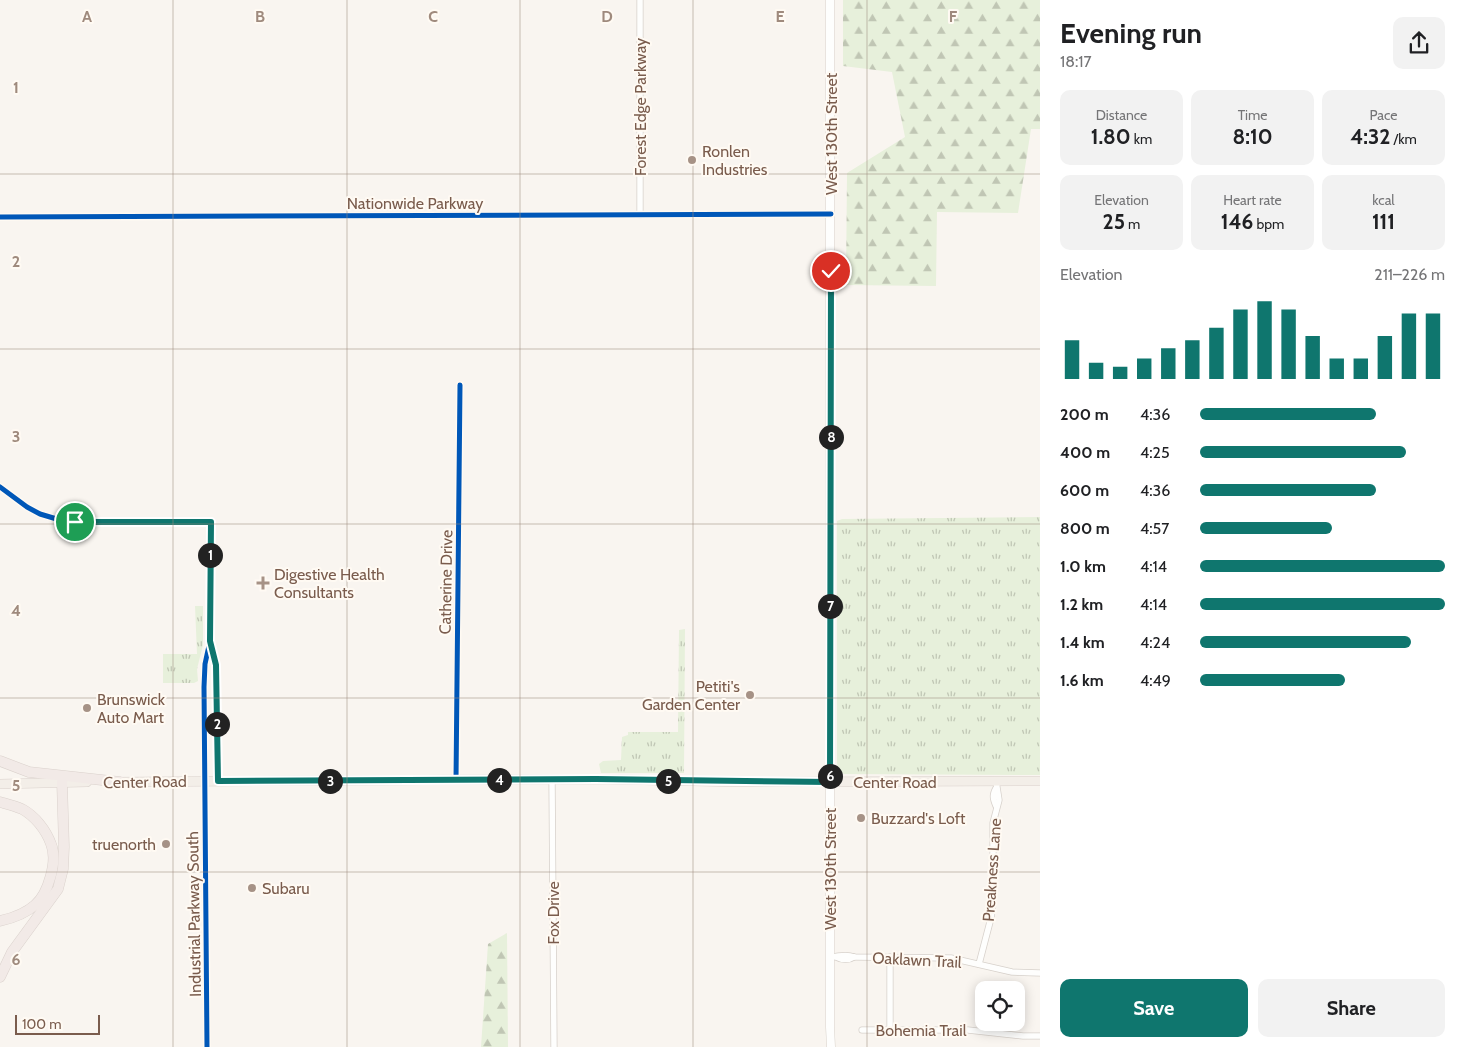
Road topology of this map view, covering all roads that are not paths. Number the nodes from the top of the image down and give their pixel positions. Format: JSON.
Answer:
{"nodes":[{"id":1,"x":640,"y":0,"type":"edge"},
{"id":2,"x":830,"y":0,"type":"edge"},
{"id":3,"x":831,"y":214,"type":"junction"},
{"id":4,"x":640,"y":215,"type":"junction"},
{"id":5,"x":0,"y":217,"type":"edge"},
{"id":6,"x":460,"y":385,"type":"dead end"},
{"id":7,"x":0,"y":487,"type":"edge"},
{"id":8,"x":210,"y":641,"type":"junction"},
{"id":9,"x":0,"y":761,"type":"edge"},
{"id":10,"x":456,"y":780,"type":"junction"},
{"id":11,"x":552,"y":780,"type":"junction"},
{"id":12,"x":205,"y":781,"type":"junction"},
{"id":13,"x":218,"y":781,"type":"junction"},
{"id":14,"x":1040,"y":781,"type":"edge"},
{"id":15,"x":62,"y":782,"type":"junction"},
{"id":16,"x":120,"y":782,"type":"junction"},
{"id":17,"x":830,"y":782,"type":"junction"},
{"id":18,"x":0,"y":784,"type":"edge"},
{"id":19,"x":996,"y":784,"type":"junction"},
{"id":20,"x":0,"y":802,"type":"edge"},
{"id":21,"x":0,"y":921,"type":"edge"},
{"id":22,"x":833,"y":957,"type":"junction"},
{"id":23,"x":890,"y":957,"type":"junction"},
{"id":24,"x":979,"y":964,"type":"junction"},
{"id":25,"x":1040,"y":973,"type":"edge"},
{"id":26,"x":0,"y":977,"type":"edge"},
{"id":27,"x":862,"y":1030,"type":"dead end"},
{"id":28,"x":890,"y":1030,"type":"junction"},
{"id":29,"x":1040,"y":1036,"type":"edge"},
{"id":30,"x":207,"y":1047,"type":"edge"},
{"id":31,"x":554,"y":1047,"type":"edge"},
{"id":32,"x":831,"y":1047,"type":"edge"}],
"edges":[{"from":1,"to":4,"type":"street","name":"Forest Edge Parkway"},
{"from":2,"to":3,"type":"main road","name":"West 130th Street"},
{"from":3,"to":4,"type":"street","name":"Nationwide Parkway"},
{"from":3,"to":17,"type":"main road","name":"West 130th Street"},
{"from":4,"to":5,"type":"street","name":"Nationwide Parkway"},
{"from":6,"to":10,"type":"street","name":"Catherine Drive"},
{"from":7,"to":8,"type":"street"},
{"from":8,"to":12,"type":"street","name":"Industrial Parkway South"},
{"from":8,"to":13,"type":"street"},
{"from":9,"to":16,"type":"highway"},
{"from":10,"to":11,"type":"main road","name":"Center Road"},
{"from":10,"to":13,"type":"main road","name":"Center Road"},
{"from":11,"to":17,"type":"main road","name":"Center Road"},
{"from":11,"to":31,"type":"street","name":"Fox Drive"},
{"from":12,"to":13,"type":"main road","name":"Center Road"},
{"from":12,"to":16,"type":"main road","name":"Center Road"},
{"from":12,"to":30,"type":"street","name":"Industrial Parkway South"},
{"from":14,"to":19,"type":"main road","name":"Center Road"},
{"from":15,"to":16,"type":"main road","name":"Center Road"},
{"from":15,"to":18,"type":"main road","name":"Center Road"},
{"from":15,"to":26,"type":"highway"},
{"from":17,"to":19,"type":"main road","name":"Center Road"},
{"from":17,"to":22,"type":"main road","name":"West 130th Street"},
{"from":19,"to":24,"type":"street","name":"Preakness Lane"},
{"from":20,"to":21,"type":"highway"},
{"from":22,"to":23,"type":"street","name":"Oaklawn Trail"},
{"from":22,"to":32,"type":"main road","name":"West 130th Street"},
{"from":23,"to":24,"type":"street","name":"Oaklawn Trail"},
{"from":23,"to":28,"type":"street"},
{"from":24,"to":25,"type":"street","name":"Oaklawn Trail"},
{"from":27,"to":28,"type":"street","name":"Bohemia Trail"},
{"from":28,"to":29,"type":"street","name":"Bohemia Trail"}]}
